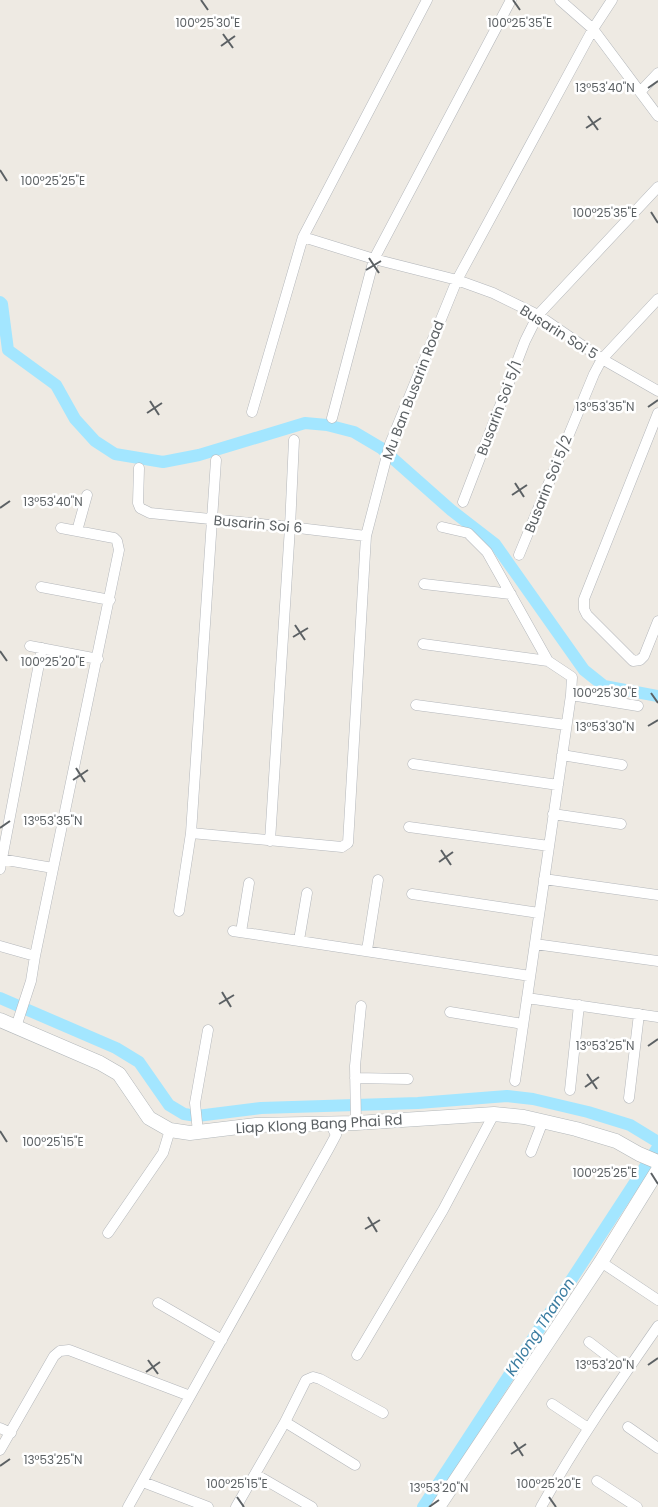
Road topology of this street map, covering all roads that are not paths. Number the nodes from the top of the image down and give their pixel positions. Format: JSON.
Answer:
{"nodes":[{"id":1,"x":427,"y":0,"type":"edge"},
{"id":2,"x":511,"y":0,"type":"edge"},
{"id":3,"x":560,"y":0,"type":"edge"},
{"id":4,"x":612,"y":0,"type":"edge"},
{"id":5,"x":593,"y":29,"type":"junction"},
{"id":6,"x":658,"y":73,"type":"edge"},
{"id":7,"x":640,"y":92,"type":"junction"},
{"id":8,"x":658,"y":116,"type":"edge"},
{"id":9,"x":658,"y":186,"type":"edge"},
{"id":10,"x":304,"y":237,"type":"junction"},
{"id":11,"x":374,"y":259,"type":"junction"},
{"id":12,"x":457,"y":280,"type":"junction"},
{"id":13,"x":658,"y":299,"type":"edge"},
{"id":14,"x":538,"y":315,"type":"junction"},
{"id":15,"x":602,"y":359,"type":"junction"},
{"id":16,"x":658,"y":391,"type":"edge"},
{"id":17,"x":252,"y":412,"type":"dead end"},
{"id":18,"x":658,"y":413,"type":"edge"},
{"id":19,"x":332,"y":418,"type":"dead end"},
{"id":20,"x":294,"y":440,"type":"dead end"},
{"id":21,"x":216,"y":460,"type":"dead end"},
{"id":22,"x":139,"y":468,"type":"dead end"},
{"id":23,"x":87,"y":495,"type":"dead end"},
{"id":24,"x":462,"y":502,"type":"dead end"},
{"id":25,"x":213,"y":520,"type":"junction"},
{"id":26,"x":290,"y":527,"type":"junction"},
{"id":27,"x":442,"y":527,"type":"dead end"},
{"id":28,"x":61,"y":528,"type":"dead end"},
{"id":29,"x":77,"y":531,"type":"junction"},
{"id":30,"x":366,"y":536,"type":"junction"},
{"id":31,"x":519,"y":555,"type":"dead end"},
{"id":32,"x":424,"y":584,"type":"dead end"},
{"id":33,"x":41,"y":587,"type":"dead end"},
{"id":34,"x":511,"y":594,"type":"junction"},
{"id":35,"x":110,"y":600,"type":"junction"},
{"id":36,"x":658,"y":621,"type":"edge"},
{"id":37,"x":424,"y":644,"type":"dead end"},
{"id":38,"x":30,"y":646,"type":"dead end"},
{"id":39,"x":42,"y":648,"type":"junction"},
{"id":40,"x":98,"y":659,"type":"junction"},
{"id":41,"x":548,"y":661,"type":"junction"},
{"id":42,"x":570,"y":695,"type":"junction"},
{"id":43,"x":416,"y":704,"type":"dead end"},
{"id":44,"x":638,"y":706,"type":"dead end"},
{"id":45,"x":566,"y":725,"type":"junction"},
{"id":46,"x":562,"y":755,"type":"junction"},
{"id":47,"x":413,"y":764,"type":"dead end"},
{"id":48,"x":622,"y":765,"type":"dead end"},
{"id":49,"x":558,"y":785,"type":"junction"},
{"id":50,"x":553,"y":814,"type":"junction"},
{"id":51,"x":621,"y":824,"type":"dead end"},
{"id":52,"x":409,"y":827,"type":"dead end"},
{"id":53,"x":192,"y":833,"type":"junction"},
{"id":54,"x":270,"y":841,"type":"junction"},
{"id":55,"x":549,"y":846,"type":"junction"},
{"id":56,"x":1,"y":862,"type":"edge"},
{"id":57,"x":53,"y":868,"type":"junction"},
{"id":58,"x":544,"y":879,"type":"junction"},
{"id":59,"x":378,"y":880,"type":"dead end"},
{"id":60,"x":249,"y":883,"type":"dead end"},
{"id":61,"x":307,"y":893,"type":"dead end"},
{"id":62,"x":412,"y":894,"type":"dead end"},
{"id":63,"x":658,"y":895,"type":"edge"},
{"id":64,"x":179,"y":911,"type":"dead end"},
{"id":65,"x":539,"y":913,"type":"junction"},
{"id":66,"x":299,"y":940,"type":"junction"},
{"id":67,"x":535,"y":944,"type":"junction"},
{"id":68,"x":0,"y":946,"type":"edge"},
{"id":69,"x":367,"y":950,"type":"junction"},
{"id":70,"x":35,"y":956,"type":"junction"},
{"id":71,"x":658,"y":961,"type":"edge"},
{"id":72,"x":530,"y":976,"type":"junction"},
{"id":73,"x":527,"y":998,"type":"junction"},
{"id":74,"x":361,"y":1006,"type":"dead end"},
{"id":75,"x":579,"y":1006,"type":"junction"},
{"id":76,"x":450,"y":1012,"type":"dead end"},
{"id":77,"x":639,"y":1014,"type":"junction"},
{"id":78,"x":658,"y":1017,"type":"edge"},
{"id":79,"x":9,"y":1024,"type":"edge"},
{"id":80,"x":523,"y":1024,"type":"junction"},
{"id":81,"x":208,"y":1030,"type":"dead end"},
{"id":82,"x":355,"y":1078,"type":"junction"},
{"id":83,"x":408,"y":1079,"type":"dead end"},
{"id":84,"x":515,"y":1081,"type":"dead end"},
{"id":85,"x":570,"y":1090,"type":"dead end"},
{"id":86,"x":628,"y":1098,"type":"dead end"},
{"id":87,"x":494,"y":1114,"type":"junction"},
{"id":88,"x":356,"y":1117,"type":"junction"},
{"id":89,"x":543,"y":1121,"type":"junction"},
{"id":90,"x":330,"y":1122,"type":"junction"},
{"id":91,"x":198,"y":1128,"type":"junction"},
{"id":92,"x":170,"y":1130,"type":"junction"},
{"id":93,"x":531,"y":1152,"type":"dead end"},
{"id":94,"x":657,"y":1168,"type":"edge"},
{"id":95,"x":108,"y":1233,"type":"dead end"},
{"id":96,"x":601,"y":1262,"type":"junction"},
{"id":97,"x":658,"y":1300,"type":"edge"},
{"id":98,"x":158,"y":1303,"type":"dead end"},
{"id":99,"x":658,"y":1326,"type":"edge"},
{"id":100,"x":222,"y":1340,"type":"junction"},
{"id":101,"x":589,"y":1342,"type":"dead end"},
{"id":102,"x":357,"y":1355,"type":"dead end"},
{"id":103,"x":627,"y":1371,"type":"junction"},
{"id":104,"x":190,"y":1396,"type":"junction"},
{"id":105,"x":552,"y":1404,"type":"dead end"},
{"id":106,"x":383,"y":1413,"type":"dead end"},
{"id":107,"x":285,"y":1422,"type":"junction"},
{"id":108,"x":628,"y":1427,"type":"dead end"},
{"id":109,"x":0,"y":1428,"type":"edge"},
{"id":110,"x":588,"y":1428,"type":"junction"},
{"id":111,"x":11,"y":1432,"type":"junction"},
{"id":112,"x":656,"y":1443,"type":"edge"},
{"id":113,"x":0,"y":1450,"type":"edge"},
{"id":114,"x":355,"y":1465,"type":"dead end"},
{"id":115,"x":255,"y":1474,"type":"junction"},
{"id":116,"x":597,"y":1481,"type":"dead end"},
{"id":117,"x":143,"y":1482,"type":"junction"},
{"id":118,"x":128,"y":1507,"type":"edge"},
{"id":119,"x":208,"y":1507,"type":"edge"},
{"id":120,"x":236,"y":1507,"type":"edge"},
{"id":121,"x":312,"y":1507,"type":"edge"},
{"id":122,"x":438,"y":1507,"type":"edge"},
{"id":123,"x":541,"y":1507,"type":"edge"},
{"id":124,"x":637,"y":1507,"type":"edge"}],
"edges":[{"from":1,"to":10,"type":"street"},
{"from":2,"to":11,"type":"street"},
{"from":3,"to":5,"type":"street"},
{"from":4,"to":5,"type":"street","name":"Mu Ban Busarin Road"},
{"from":5,"to":7,"type":"street"},
{"from":5,"to":12,"type":"street","name":"Mu Ban Busarin Road"},
{"from":6,"to":7,"type":"street"},
{"from":7,"to":8,"type":"street"},
{"from":9,"to":14,"type":"street","name":"Busarin Soi 5/1"},
{"from":10,"to":11,"type":"street","name":"Busarin Soi 5"},
{"from":10,"to":17,"type":"street"},
{"from":11,"to":12,"type":"street","name":"Busarin Soi 5"},
{"from":11,"to":19,"type":"street"},
{"from":12,"to":14,"type":"street","name":"Busarin Soi 5"},
{"from":12,"to":30,"type":"street","name":"Mu Ban Busarin Road"},
{"from":13,"to":15,"type":"street","name":"Busarin Soi 5/2"},
{"from":14,"to":15,"type":"street","name":"Busarin Soi 5"},
{"from":14,"to":24,"type":"street","name":"Busarin Soi 5/1"},
{"from":15,"to":16,"type":"street","name":"Busarin Soi 5"},
{"from":15,"to":31,"type":"street","name":"Busarin Soi 5/2"},
{"from":18,"to":36,"type":"street"},
{"from":20,"to":26,"type":"street"},
{"from":21,"to":25,"type":"street"},
{"from":22,"to":25,"type":"street","name":"Busarin Soi 6"},
{"from":23,"to":29,"type":"street"},
{"from":25,"to":26,"type":"street","name":"Busarin Soi 6"},
{"from":25,"to":53,"type":"street"},
{"from":26,"to":30,"type":"street","name":"Busarin Soi 6"},
{"from":26,"to":54,"type":"street"},
{"from":27,"to":34,"type":"street"},
{"from":28,"to":29,"type":"street"},
{"from":29,"to":35,"type":"street"},
{"from":30,"to":54,"type":"street","name":"Mu Ban Busarin Road"},
{"from":32,"to":34,"type":"street"},
{"from":33,"to":35,"type":"street"},
{"from":34,"to":41,"type":"street"},
{"from":35,"to":40,"type":"street"},
{"from":37,"to":41,"type":"street"},
{"from":38,"to":39,"type":"street"},
{"from":39,"to":40,"type":"street"},
{"from":39,"to":56,"type":"street"},
{"from":40,"to":57,"type":"street"},
{"from":41,"to":42,"type":"street"},
{"from":42,"to":44,"type":"street"},
{"from":42,"to":45,"type":"street"},
{"from":43,"to":45,"type":"street"},
{"from":45,"to":46,"type":"street"},
{"from":46,"to":48,"type":"street"},
{"from":46,"to":49,"type":"street"},
{"from":47,"to":49,"type":"street"},
{"from":49,"to":50,"type":"street"},
{"from":50,"to":51,"type":"street"},
{"from":50,"to":55,"type":"street"},
{"from":52,"to":55,"type":"street"},
{"from":53,"to":54,"type":"street"},
{"from":53,"to":64,"type":"street"},
{"from":55,"to":58,"type":"street"},
{"from":56,"to":57,"type":"street"},
{"from":57,"to":70,"type":"street"},
{"from":58,"to":63,"type":"street"},
{"from":58,"to":65,"type":"street"},
{"from":59,"to":69,"type":"street"},
{"from":60,"to":66,"type":"street"},
{"from":61,"to":66,"type":"street"},
{"from":62,"to":65,"type":"street"},
{"from":65,"to":67,"type":"street"},
{"from":66,"to":69,"type":"street"},
{"from":67,"to":71,"type":"street"},
{"from":67,"to":72,"type":"street"},
{"from":68,"to":70,"type":"street"},
{"from":69,"to":72,"type":"street"},
{"from":70,"to":79,"type":"street"},
{"from":72,"to":73,"type":"street"},
{"from":73,"to":75,"type":"street"},
{"from":73,"to":80,"type":"street"},
{"from":74,"to":82,"type":"street"},
{"from":75,"to":77,"type":"street"},
{"from":75,"to":85,"type":"street"},
{"from":76,"to":80,"type":"street"},
{"from":77,"to":78,"type":"street"},
{"from":77,"to":86,"type":"street"},
{"from":79,"to":92,"type":"street","name":"Liap Klong Bang Phai Rd"},
{"from":80,"to":84,"type":"street"},
{"from":81,"to":91,"type":"street"},
{"from":82,"to":83,"type":"street"},
{"from":82,"to":88,"type":"street"},
{"from":87,"to":88,"type":"street","name":"Liap Klong Bang Phai Rd"},
{"from":87,"to":89,"type":"street","name":"Liap Klong Bang Phai Rd"},
{"from":87,"to":102,"type":"street"},
{"from":88,"to":90,"type":"street","name":"Liap Klong Bang Phai Rd"},
{"from":89,"to":93,"type":"street"},
{"from":89,"to":94,"type":"street","name":"Liap Klong Bang Phai Rd"},
{"from":90,"to":91,"type":"street","name":"Liap Klong Bang Phai Rd"},
{"from":90,"to":100,"type":"street"},
{"from":91,"to":92,"type":"street","name":"Liap Klong Bang Phai Rd"},
{"from":92,"to":95,"type":"street"},
{"from":94,"to":96,"type":"street"},
{"from":96,"to":97,"type":"street"},
{"from":96,"to":122,"type":"street"},
{"from":98,"to":100,"type":"street"},
{"from":99,"to":103,"type":"street"},
{"from":100,"to":104,"type":"street"},
{"from":101,"to":103,"type":"street"},
{"from":103,"to":110,"type":"street"},
{"from":104,"to":111,"type":"street"},
{"from":104,"to":117,"type":"street"},
{"from":105,"to":110,"type":"street"},
{"from":106,"to":107,"type":"street"},
{"from":107,"to":114,"type":"street"},
{"from":107,"to":115,"type":"street"},
{"from":108,"to":112,"type":"street"},
{"from":109,"to":111,"type":"street"},
{"from":110,"to":123,"type":"street"},
{"from":111,"to":113,"type":"street"},
{"from":115,"to":120,"type":"street"},
{"from":115,"to":121,"type":"street"},
{"from":116,"to":124,"type":"street"},
{"from":117,"to":118,"type":"street"},
{"from":117,"to":119,"type":"street"}]}
